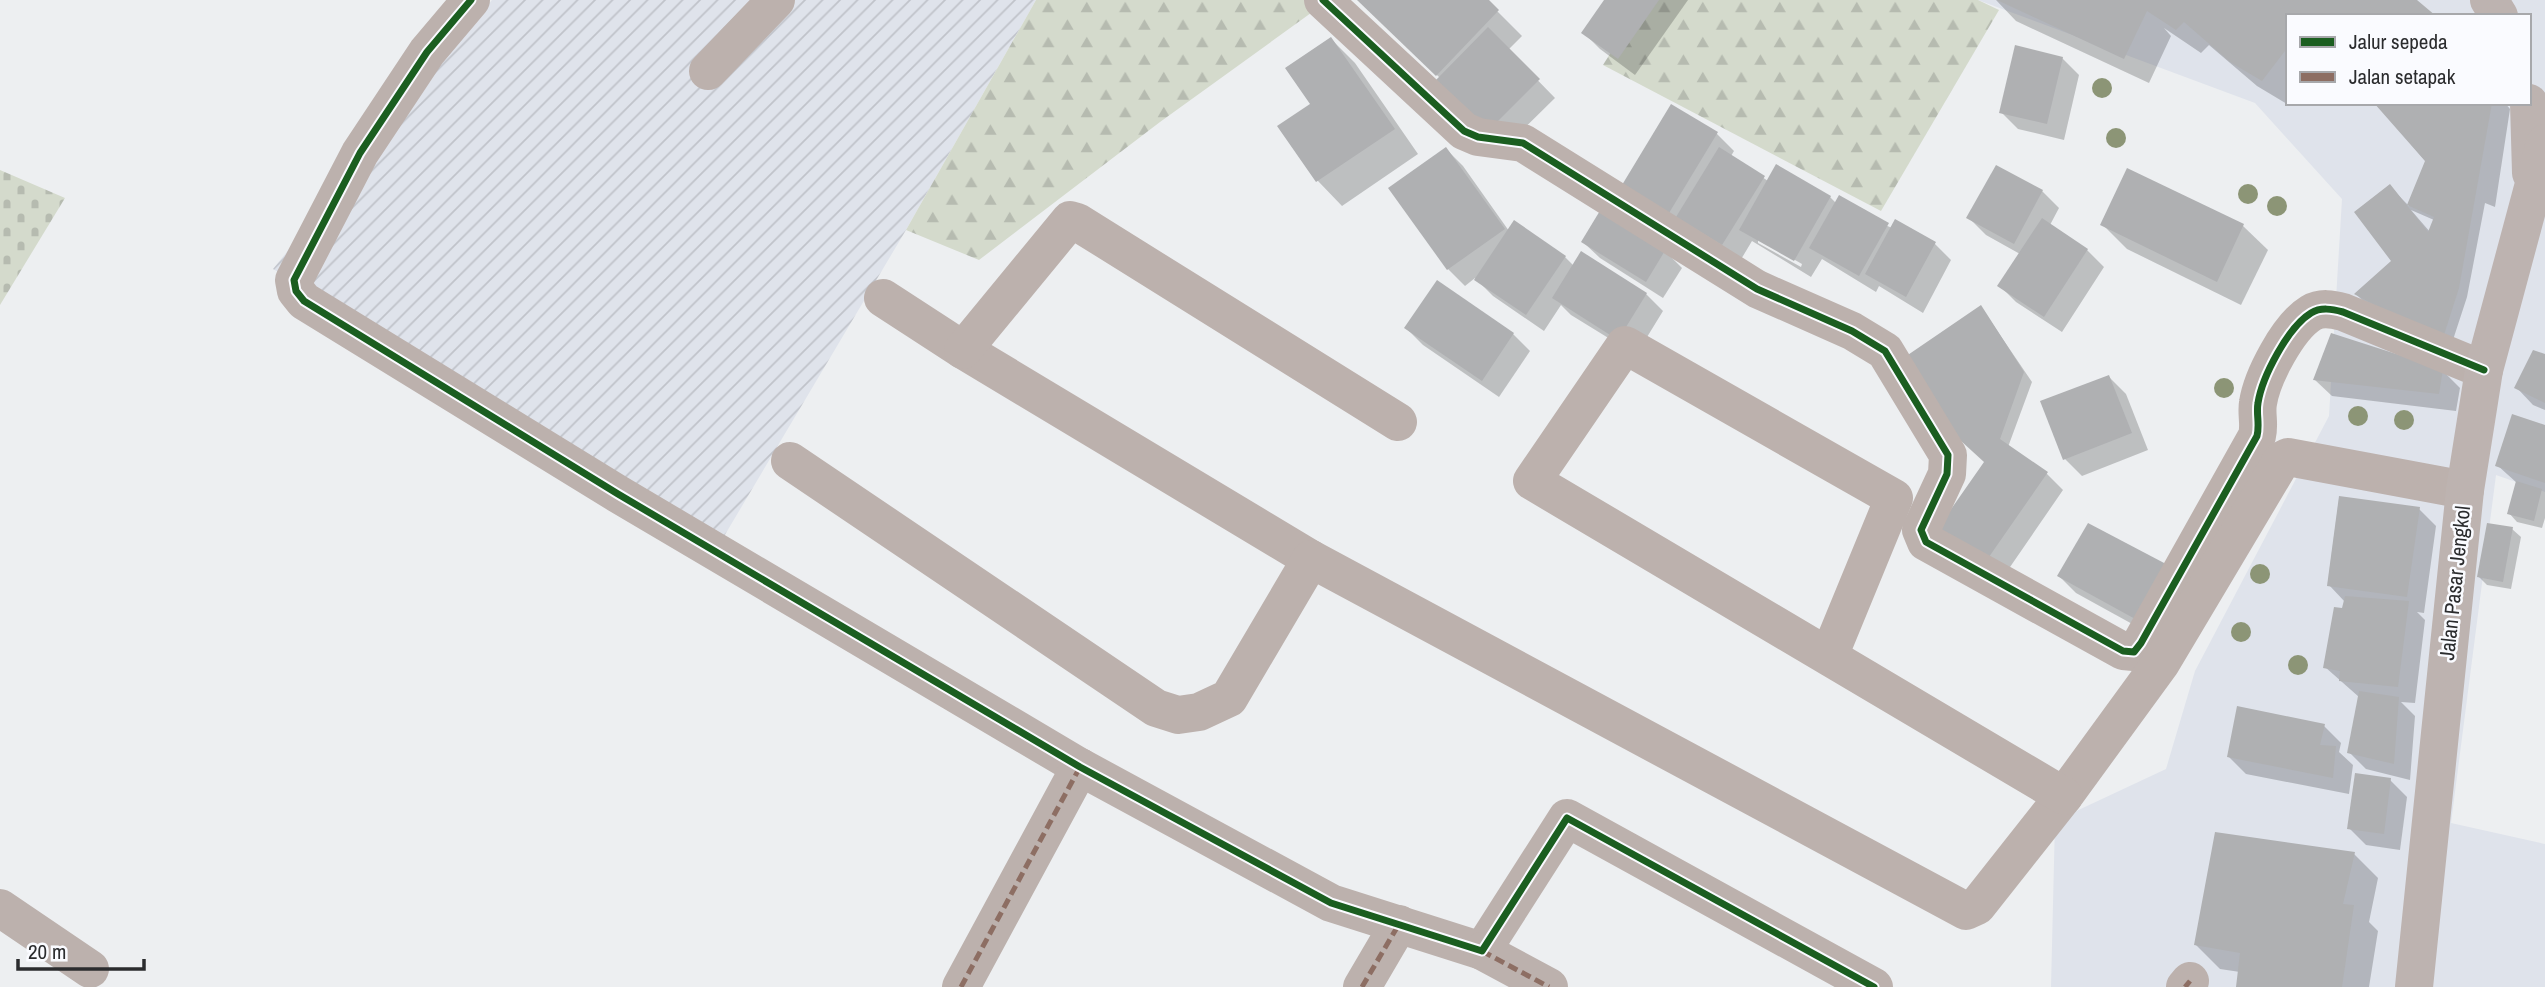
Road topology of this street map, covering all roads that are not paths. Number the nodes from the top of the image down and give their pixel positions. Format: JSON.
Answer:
{"nodes":[{"id":1,"x":471,"y":0,"type":"edge"},
{"id":2,"x":776,"y":0,"type":"edge"},
{"id":3,"x":1323,"y":0,"type":"edge"},
{"id":4,"x":708,"y":71,"type":"dead end"},
{"id":5,"x":2529,"y":105,"type":"edge"},
{"id":6,"x":2545,"y":143,"type":"edge"},
{"id":7,"x":2531,"y":186,"type":"junction"},
{"id":8,"x":883,"y":298,"type":"dead end"},
{"id":9,"x":963,"y":350,"type":"junction"},
{"id":10,"x":2484,"y":370,"type":"junction"},
{"id":11,"x":1398,"y":422,"type":"dead end"},
{"id":12,"x":790,"y":461,"type":"dead end"},
{"id":13,"x":2465,"y":491,"type":"junction"},
{"id":14,"x":1311,"y":559,"type":"junction"},
{"id":15,"x":1829,"y":656,"type":"junction"},
{"id":16,"x":1080,"y":768,"type":"junction"},
{"id":17,"x":2064,"y":796,"type":"junction"},
{"id":18,"x":3,"y":918,"type":"edge"},
{"id":19,"x":1399,"y":924,"type":"junction"},
{"id":20,"x":1482,"y":951,"type":"junction"},
{"id":21,"x":90,"y":969,"type":"dead end"},
{"id":22,"x":961,"y":987,"type":"edge"},
{"id":23,"x":1362,"y":987,"type":"edge"},
{"id":24,"x":1549,"y":987,"type":"edge"},
{"id":25,"x":1874,"y":987,"type":"edge"},
{"id":26,"x":2414,"y":987,"type":"edge"}],
"edges":[{"from":1,"to":16,"type":"street"},
{"from":2,"to":4,"type":"street"},
{"from":3,"to":10,"type":"street"},
{"from":5,"to":7,"type":"main road"},
{"from":6,"to":7,"type":"main road"},
{"from":7,"to":10,"type":"main road","name":"Jalan Pasar Jengkol"},
{"from":8,"to":9,"type":"street"},
{"from":9,"to":11,"type":"street"},
{"from":9,"to":14,"type":"street"},
{"from":10,"to":13,"type":"main road","name":"Jalan Pasar Jengkol"},
{"from":12,"to":14,"type":"street"},
{"from":13,"to":17,"type":"street"},
{"from":13,"to":26,"type":"main road","name":"Jalan Pasar Jengkol"},
{"from":14,"to":17,"type":"street"},
{"from":15,"to":15,"type":"street"},
{"from":15,"to":17,"type":"street"},
{"from":16,"to":19,"type":"street"},
{"from":16,"to":22,"type":"street"},
{"from":18,"to":21,"type":"street"},
{"from":19,"to":20,"type":"street"},
{"from":19,"to":23,"type":"street"},
{"from":20,"to":24,"type":"street"},
{"from":20,"to":25,"type":"street"}]}
